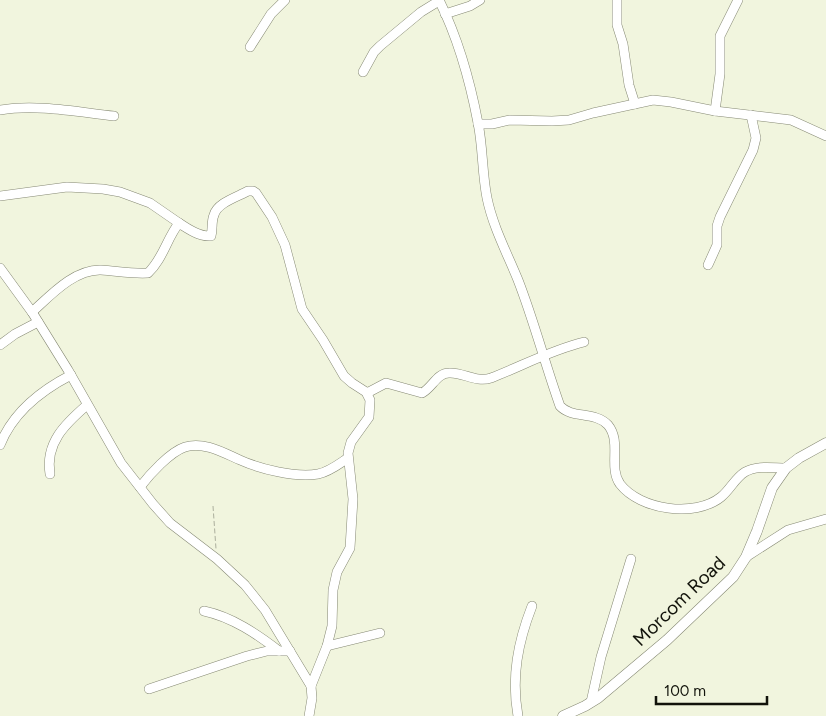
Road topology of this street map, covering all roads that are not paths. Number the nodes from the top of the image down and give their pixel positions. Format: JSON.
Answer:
{"nodes":[{"id":1,"x":285,"y":0,"type":"edge"},
{"id":2,"x":439,"y":0,"type":"edge"},
{"id":3,"x":480,"y":0,"type":"edge"},
{"id":4,"x":617,"y":0,"type":"edge"},
{"id":5,"x":738,"y":0,"type":"edge"},
{"id":6,"x":445,"y":14,"type":"junction"},
{"id":7,"x":250,"y":47,"type":"dead end"},
{"id":8,"x":364,"y":72,"type":"dead end"},
{"id":9,"x":635,"y":104,"type":"junction"},
{"id":10,"x":0,"y":110,"type":"edge"},
{"id":11,"x":715,"y":111,"type":"junction"},
{"id":12,"x":750,"y":115,"type":"junction"},
{"id":13,"x":114,"y":116,"type":"dead end"},
{"id":14,"x":478,"y":124,"type":"junction"},
{"id":15,"x":826,"y":136,"type":"edge"},
{"id":16,"x":0,"y":196,"type":"edge"},
{"id":17,"x":179,"y":222,"type":"junction"},
{"id":18,"x":708,"y":265,"type":"dead end"},
{"id":19,"x":1,"y":269,"type":"edge"},
{"id":20,"x":32,"y":312,"type":"junction"},
{"id":21,"x":38,"y":322,"type":"junction"},
{"id":22,"x":584,"y":342,"type":"dead end"},
{"id":23,"x":0,"y":345,"type":"edge"},
{"id":24,"x":542,"y":355,"type":"junction"},
{"id":25,"x":71,"y":375,"type":"junction"},
{"id":26,"x":367,"y":393,"type":"junction"},
{"id":27,"x":88,"y":405,"type":"junction"},
{"id":28,"x":826,"y":443,"type":"edge"},
{"id":29,"x":0,"y":445,"type":"edge"},
{"id":30,"x":348,"y":458,"type":"junction"},
{"id":31,"x":786,"y":468,"type":"junction"},
{"id":32,"x":50,"y":474,"type":"dead end"},
{"id":33,"x":140,"y":487,"type":"junction"},
{"id":34,"x":826,"y":520,"type":"edge"},
{"id":35,"x":746,"y":557,"type":"junction"},
{"id":36,"x":631,"y":559,"type":"dead end"},
{"id":37,"x":532,"y":606,"type":"dead end"},
{"id":38,"x":204,"y":611,"type":"dead end"},
{"id":39,"x":380,"y":633,"type":"dead end"},
{"id":40,"x":327,"y":646,"type":"junction"},
{"id":41,"x":280,"y":651,"type":"junction"},
{"id":42,"x":290,"y":651,"type":"junction"},
{"id":43,"x":311,"y":686,"type":"junction"},
{"id":44,"x":149,"y":689,"type":"dead end"},
{"id":45,"x":591,"y":702,"type":"junction"},
{"id":46,"x":308,"y":716,"type":"edge"},
{"id":47,"x":518,"y":716,"type":"edge"},
{"id":48,"x":563,"y":716,"type":"edge"}],
"edges":[{"from":1,"to":7,"type":"street"},
{"from":2,"to":6,"type":"street"},
{"from":2,"to":8,"type":"street"},
{"from":3,"to":6,"type":"street"},
{"from":4,"to":9,"type":"street"},
{"from":5,"to":11,"type":"street"},
{"from":6,"to":14,"type":"street"},
{"from":9,"to":11,"type":"street"},
{"from":9,"to":14,"type":"street"},
{"from":10,"to":13,"type":"street"},
{"from":11,"to":12,"type":"street"},
{"from":12,"to":15,"type":"street"},
{"from":12,"to":18,"type":"street"},
{"from":14,"to":24,"type":"street"},
{"from":16,"to":17,"type":"street"},
{"from":17,"to":20,"type":"street"},
{"from":17,"to":26,"type":"street"},
{"from":19,"to":20,"type":"street"},
{"from":20,"to":21,"type":"street"},
{"from":21,"to":23,"type":"street"},
{"from":21,"to":25,"type":"street"},
{"from":22,"to":24,"type":"street"},
{"from":24,"to":26,"type":"street"},
{"from":24,"to":31,"type":"street"},
{"from":25,"to":27,"type":"street"},
{"from":25,"to":29,"type":"street"},
{"from":26,"to":30,"type":"street"},
{"from":27,"to":32,"type":"street"},
{"from":27,"to":33,"type":"street"},
{"from":28,"to":31,"type":"street","name":"Morcom Road"},
{"from":30,"to":33,"type":"street"},
{"from":30,"to":40,"type":"street"},
{"from":31,"to":35,"type":"street","name":"Morcom Road"},
{"from":33,"to":42,"type":"street"},
{"from":34,"to":35,"type":"street"},
{"from":35,"to":45,"type":"street","name":"Morcom Road"},
{"from":36,"to":45,"type":"street"},
{"from":37,"to":47,"type":"street"},
{"from":38,"to":41,"type":"street"},
{"from":39,"to":40,"type":"street"},
{"from":40,"to":43,"type":"street"},
{"from":41,"to":42,"type":"street"},
{"from":41,"to":44,"type":"street"},
{"from":42,"to":43,"type":"street"},
{"from":43,"to":46,"type":"street"},
{"from":45,"to":48,"type":"street","name":"Morcom Road"}]}
